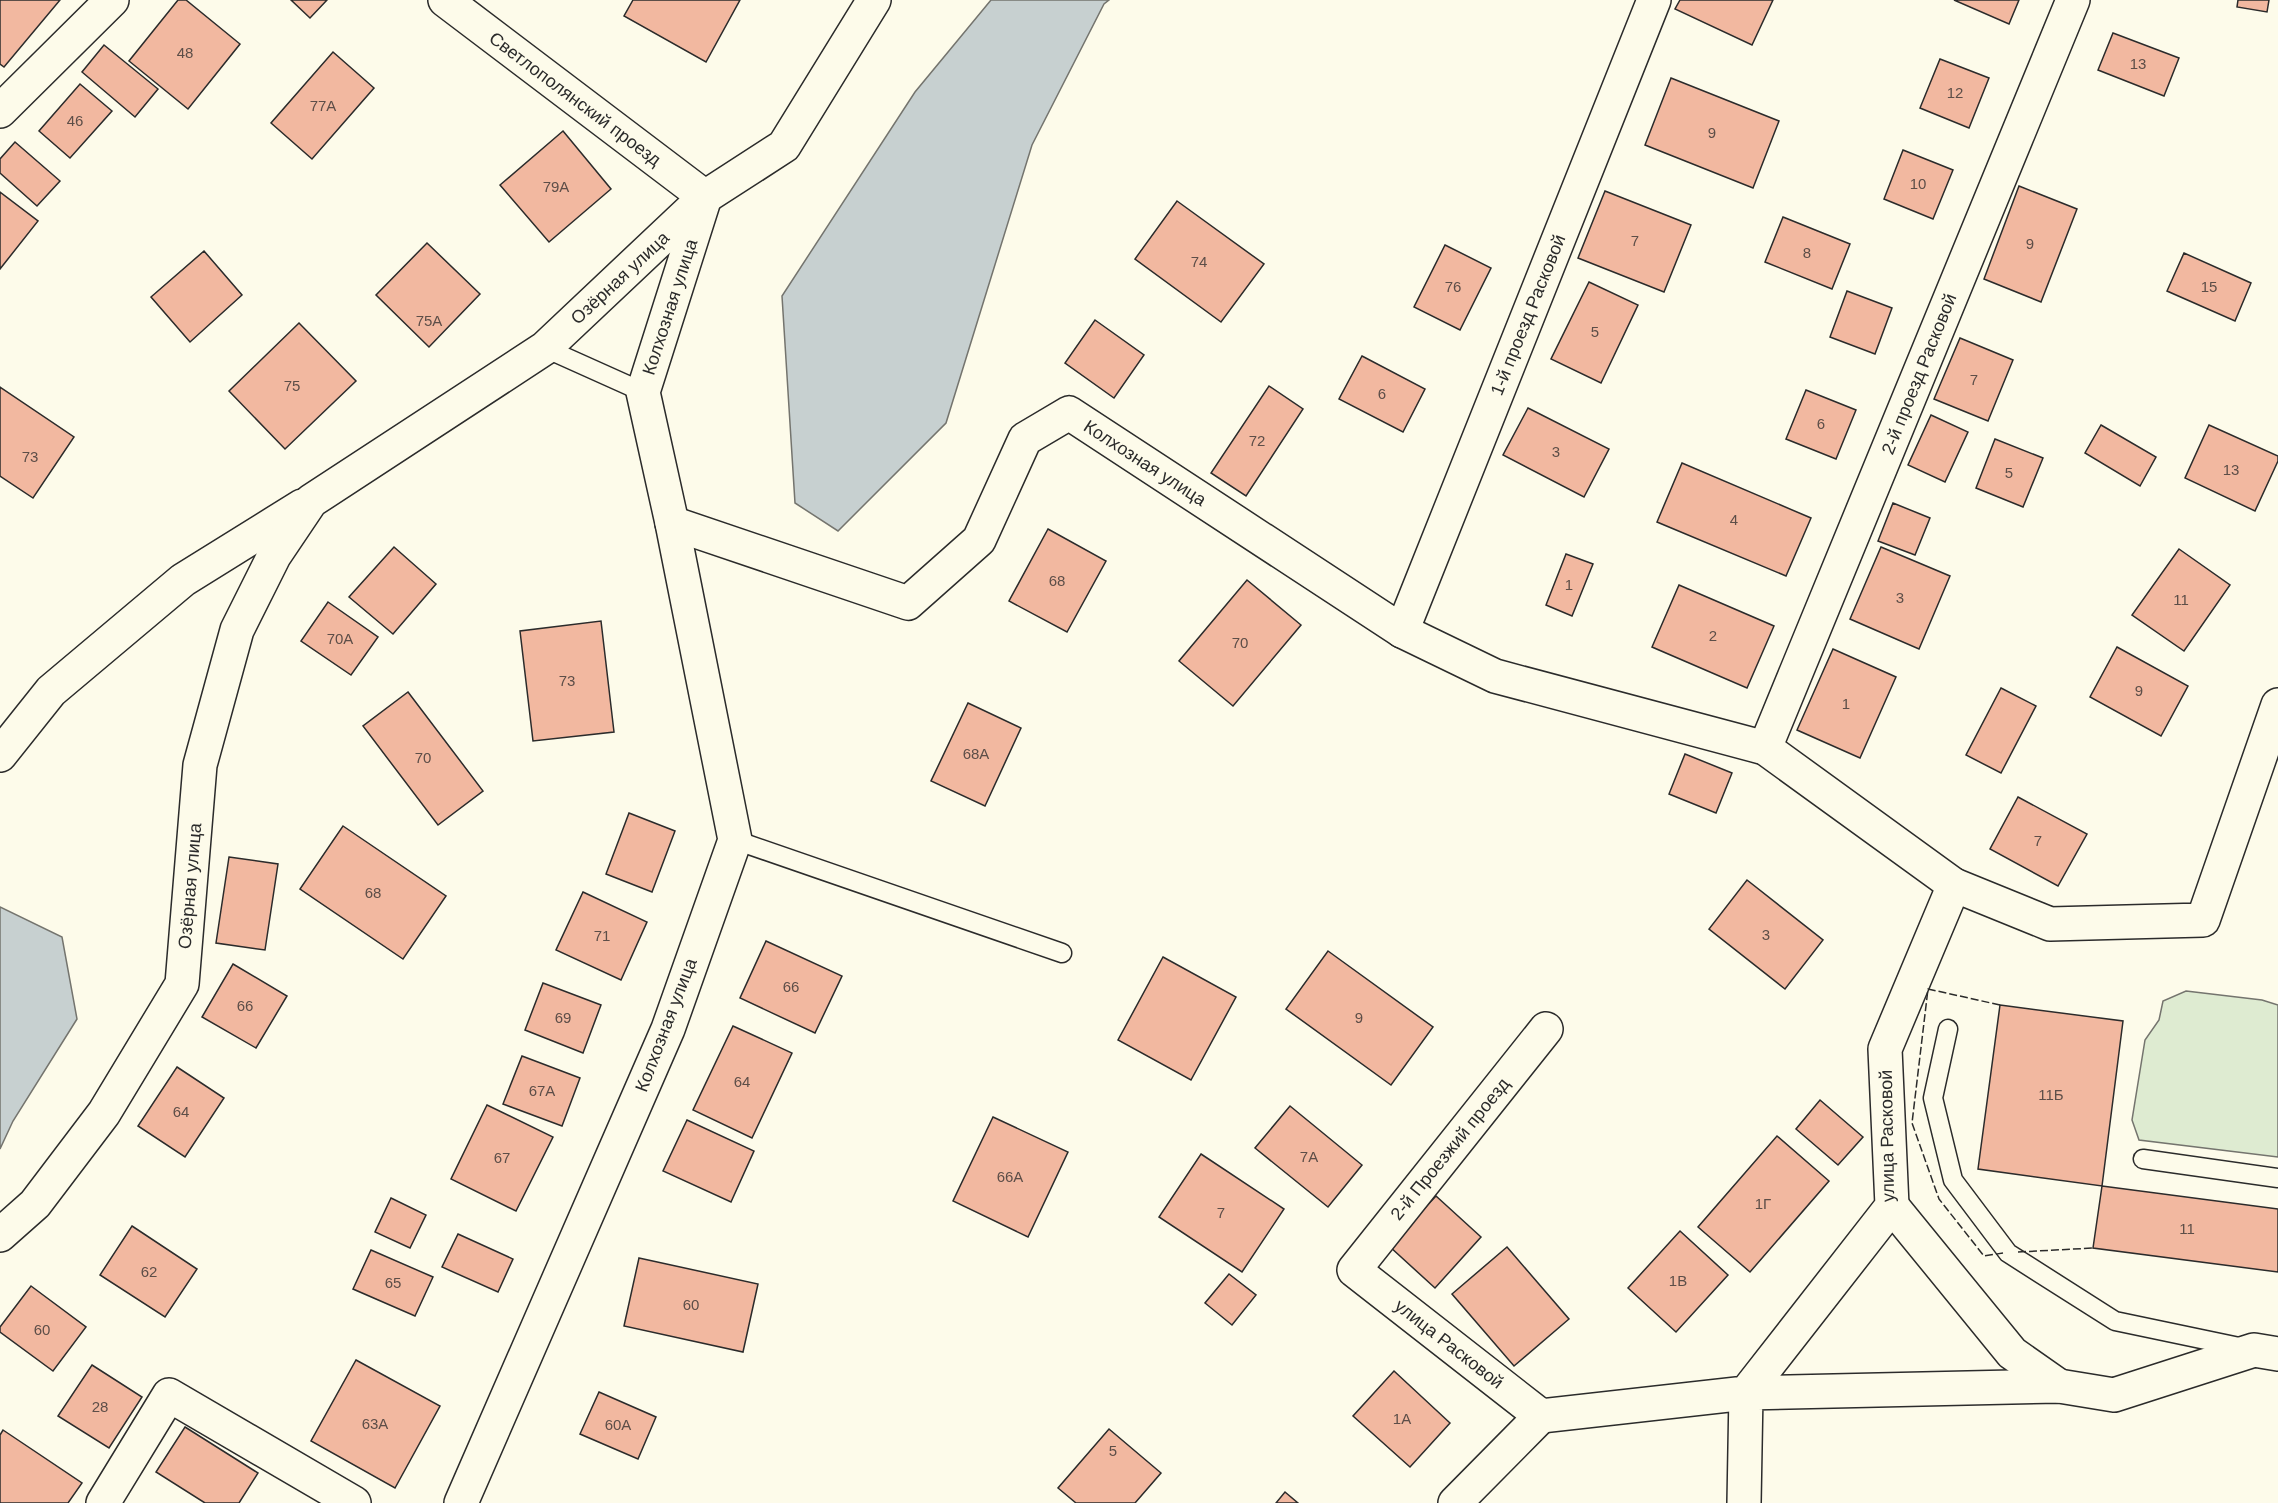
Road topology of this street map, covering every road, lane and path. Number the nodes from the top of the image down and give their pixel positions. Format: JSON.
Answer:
{"nodes":[{"id":1,"x":112,"y":0,"type":"edge"},
{"id":2,"x":445,"y":0,"type":"edge"},
{"id":3,"x":874,"y":0,"type":"edge"},
{"id":4,"x":1654,"y":0,"type":"edge"},
{"id":5,"x":2073,"y":0,"type":"edge"},
{"id":6,"x":0,"y":111,"type":"edge"},
{"id":7,"x":705,"y":197,"type":"junction"},
{"id":8,"x":545,"y":348,"type":"junction"},
{"id":9,"x":643,"y":392,"type":"junction"},
{"id":10,"x":311,"y":501,"type":"junction"},
{"id":11,"x":672,"y":523,"type":"junction"},
{"id":12,"x":1402,"y":631,"type":"junction"},
{"id":13,"x":2278,"y":705,"type":"edge"},
{"id":14,"x":1765,"y":748,"type":"junction"},
{"id":15,"x":0,"y":755,"type":"edge"},
{"id":16,"x":735,"y":840,"type":"junction"},
{"id":17,"x":1954,"y":885,"type":"junction"},
{"id":18,"x":1062,"y":953,"type":"dead end"},
{"id":19,"x":1546,"y":1029,"type":"dead end"},
{"id":20,"x":1948,"y":1029,"type":"dead end"},
{"id":21,"x":2143,"y":1159,"type":"dead end"},
{"id":22,"x":2278,"y":1178,"type":"edge"},
{"id":23,"x":1892,"y":1206,"type":"junction"},
{"id":24,"x":0,"y":1235,"type":"edge"},
{"id":25,"x":1354,"y":1270,"type":"joint"},
{"id":26,"x":2266,"y":1352,"type":"edge"},
{"id":27,"x":2059,"y":1386,"type":"junction"},
{"id":28,"x":1746,"y":1393,"type":"junction"},
{"id":29,"x":1541,"y":1416,"type":"junction"},
{"id":30,"x":103,"y":1503,"type":"edge"},
{"id":31,"x":354,"y":1503,"type":"edge"},
{"id":32,"x":461,"y":1503,"type":"edge"},
{"id":33,"x":1455,"y":1503,"type":"edge"},
{"id":34,"x":1744,"y":1503,"type":"edge"}],
"edges":[{"from":1,"to":6,"type":"street"},
{"from":2,"to":7,"type":"street","name":"Светлополянский проезд"},
{"from":3,"to":7,"type":"street","name":"Озёрная улица"},
{"from":4,"to":12,"type":"street","name":"1-й проезд Расковой"},
{"from":5,"to":14,"type":"street","name":"2-й проезд Расковой"},
{"from":7,"to":8,"type":"street","name":"Озёрная улица"},
{"from":7,"to":9,"type":"street","name":"Колхозная улица"},
{"from":8,"to":9,"type":"lane"},
{"from":8,"to":10,"type":"street","name":"Озёрная улица"},
{"from":9,"to":11,"type":"street","name":"Колхозная улица"},
{"from":10,"to":15,"type":"street","name":"Озёрная улица"},
{"from":10,"to":24,"type":"street","name":"Озёрная улица"},
{"from":11,"to":12,"type":"street","name":"Колхозная улица"},
{"from":11,"to":16,"type":"street","name":"Колхозная улица"},
{"from":12,"to":14,"type":"street"},
{"from":13,"to":17,"type":"street"},
{"from":14,"to":17,"type":"street"},
{"from":16,"to":18,"type":"lane"},
{"from":16,"to":32,"type":"street","name":"Колхозная улица"},
{"from":17,"to":23,"type":"street","name":"улица Расковой"},
{"from":19,"to":25,"type":"street","name":"2-й Проезжий проезд"},
{"from":20,"to":26,"type":"lane"},
{"from":21,"to":22,"type":"lane"},
{"from":23,"to":27,"type":"street"},
{"from":23,"to":28,"type":"street","name":"улица Расковой"},
{"from":25,"to":29,"type":"street","name":"улица Расковой"},
{"from":26,"to":27,"type":"street"},
{"from":27,"to":28,"type":"street"},
{"from":28,"to":29,"type":"street"},
{"from":28,"to":34,"type":"street"},
{"from":29,"to":33,"type":"street"},
{"from":30,"to":31,"type":"street"}]}
